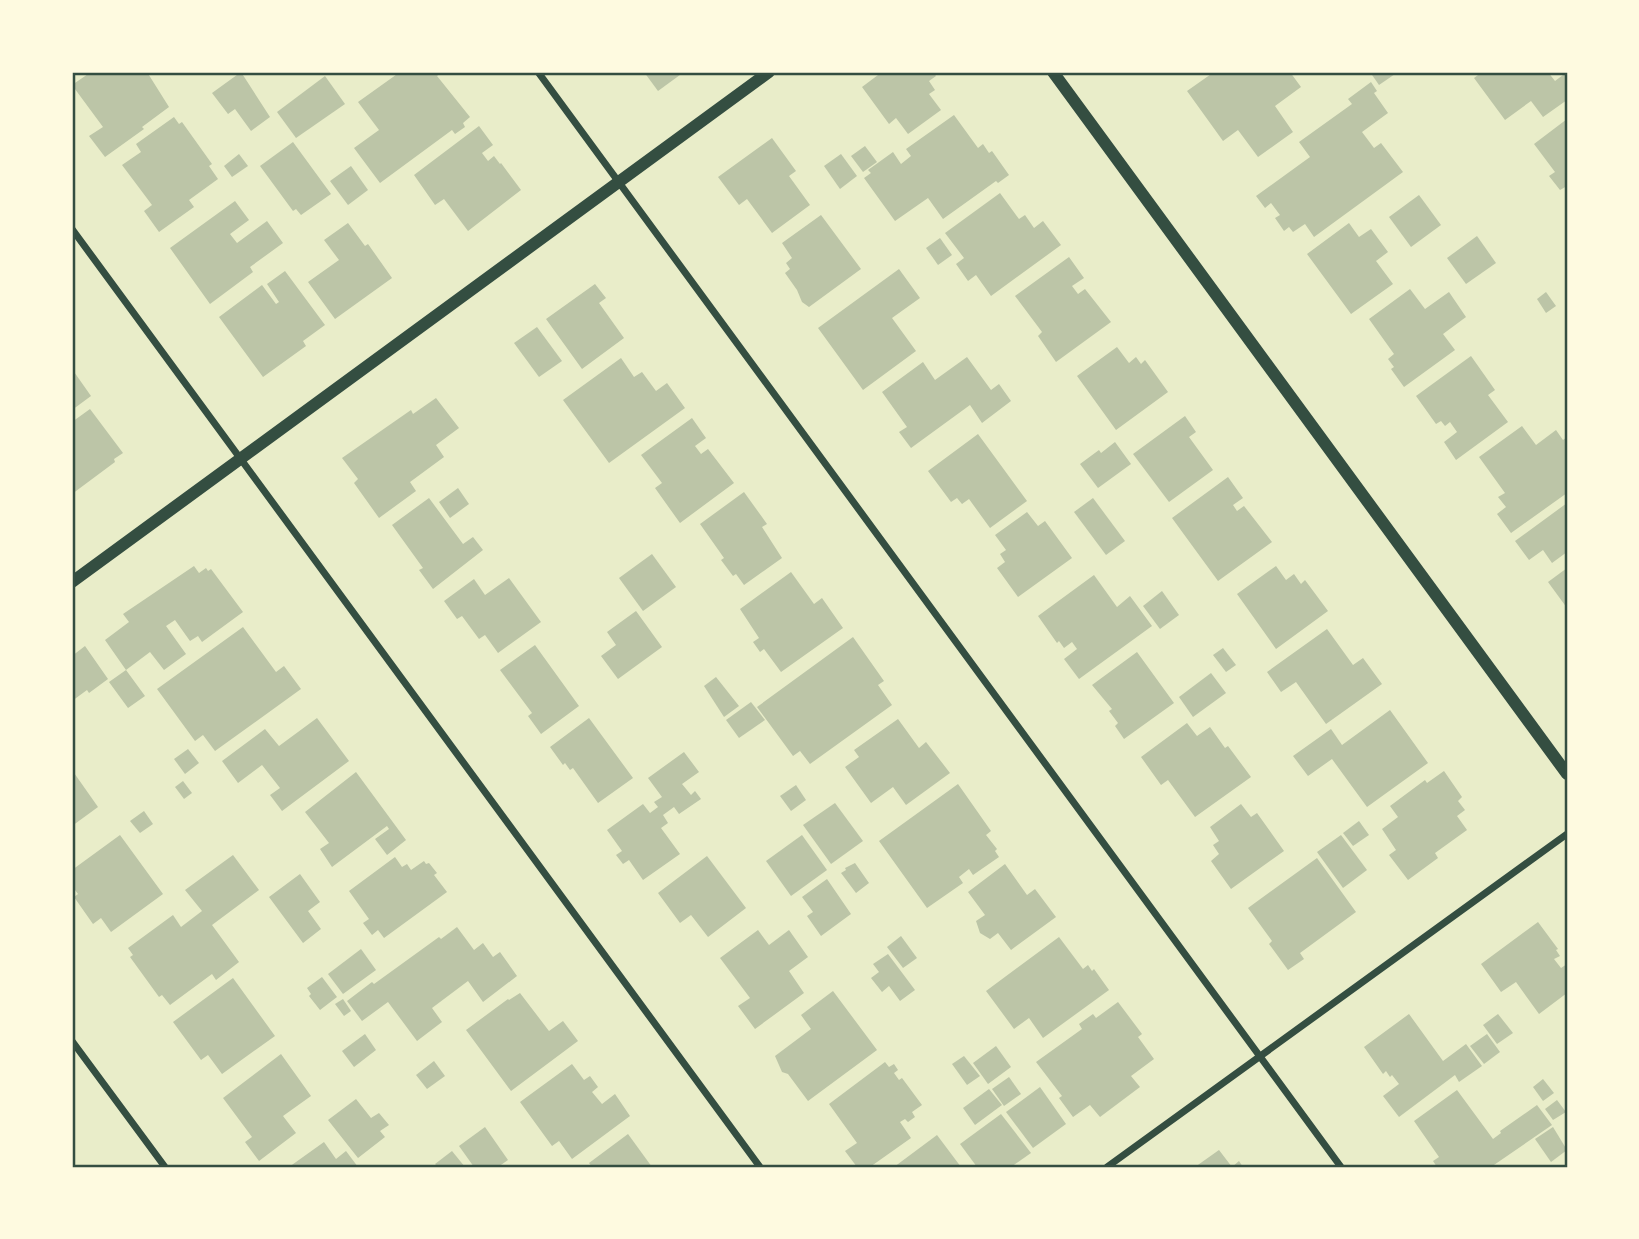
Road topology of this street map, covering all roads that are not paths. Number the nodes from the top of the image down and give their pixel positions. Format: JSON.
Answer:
{"nodes":[{"id":1,"x":538,"y":72,"type":"edge"},
{"id":2,"x":769,"y":72,"type":"edge"},
{"id":3,"x":1052,"y":72,"type":"edge"},
{"id":4,"x":619,"y":183,"type":"junction"},
{"id":5,"x":72,"y":229,"type":"edge"},
{"id":6,"x":239,"y":459,"type":"junction"},
{"id":7,"x":72,"y":582,"type":"edge"},
{"id":8,"x":1567,"y":774,"type":"edge"},
{"id":9,"x":1567,"y":834,"type":"edge"},
{"id":10,"x":72,"y":1041,"type":"edge"},
{"id":11,"x":1260,"y":1056,"type":"junction"},
{"id":12,"x":164,"y":1167,"type":"edge"},
{"id":13,"x":760,"y":1167,"type":"edge"},
{"id":14,"x":1107,"y":1167,"type":"edge"},
{"id":15,"x":1341,"y":1167,"type":"edge"}],
"edges":[{"from":1,"to":4,"type":"street"},
{"from":2,"to":4,"type":"street"},
{"from":3,"to":8,"type":"street"},
{"from":4,"to":6,"type":"street"},
{"from":4,"to":11,"type":"street"},
{"from":5,"to":6,"type":"street"},
{"from":6,"to":7,"type":"street"},
{"from":6,"to":13,"type":"street"},
{"from":9,"to":11,"type":"street"},
{"from":10,"to":12,"type":"street"},
{"from":11,"to":14,"type":"street"},
{"from":11,"to":15,"type":"street"}]}
